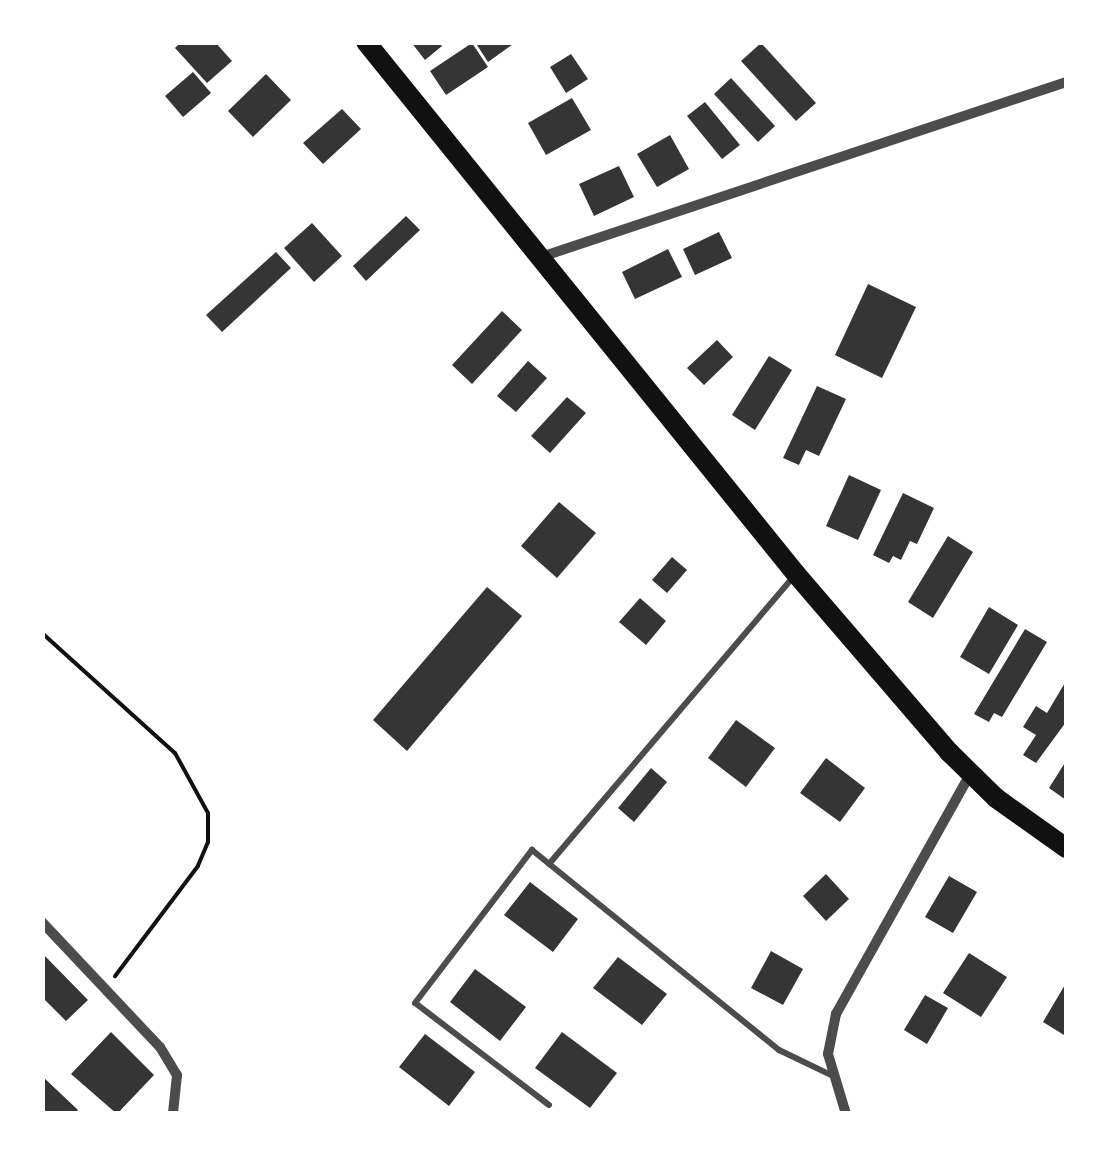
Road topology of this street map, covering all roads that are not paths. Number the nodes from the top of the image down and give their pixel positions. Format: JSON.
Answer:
{"nodes":[{"id":1,"x":366,"y":42,"type":"edge"},
{"id":2,"x":1066,"y":82,"type":"edge"},
{"id":3,"x":540,"y":257,"type":"junction"},
{"id":4,"x":796,"y":574,"type":"junction"},
{"id":5,"x":970,"y":774,"type":"junction"},
{"id":6,"x":1066,"y":848,"type":"edge"},
{"id":7,"x":550,"y":864,"type":"junction"},
{"id":8,"x":42,"y":922,"type":"edge"},
{"id":9,"x":831,"y":1075,"type":"junction"},
{"id":10,"x":550,"y":1105,"type":"dead end"},
{"id":11,"x":172,"y":1114,"type":"edge"},
{"id":12,"x":846,"y":1114,"type":"edge"}],
"edges":[{"from":1,"to":3,"type":"main road"},
{"from":2,"to":3,"type":"street"},
{"from":3,"to":4,"type":"main road"},
{"from":4,"to":5,"type":"main road"},
{"from":4,"to":7,"type":"lane"},
{"from":5,"to":6,"type":"main road"},
{"from":5,"to":9,"type":"street"},
{"from":7,"to":9,"type":"lane"},
{"from":7,"to":10,"type":"lane"},
{"from":8,"to":11,"type":"street"},
{"from":9,"to":12,"type":"street"}]}
